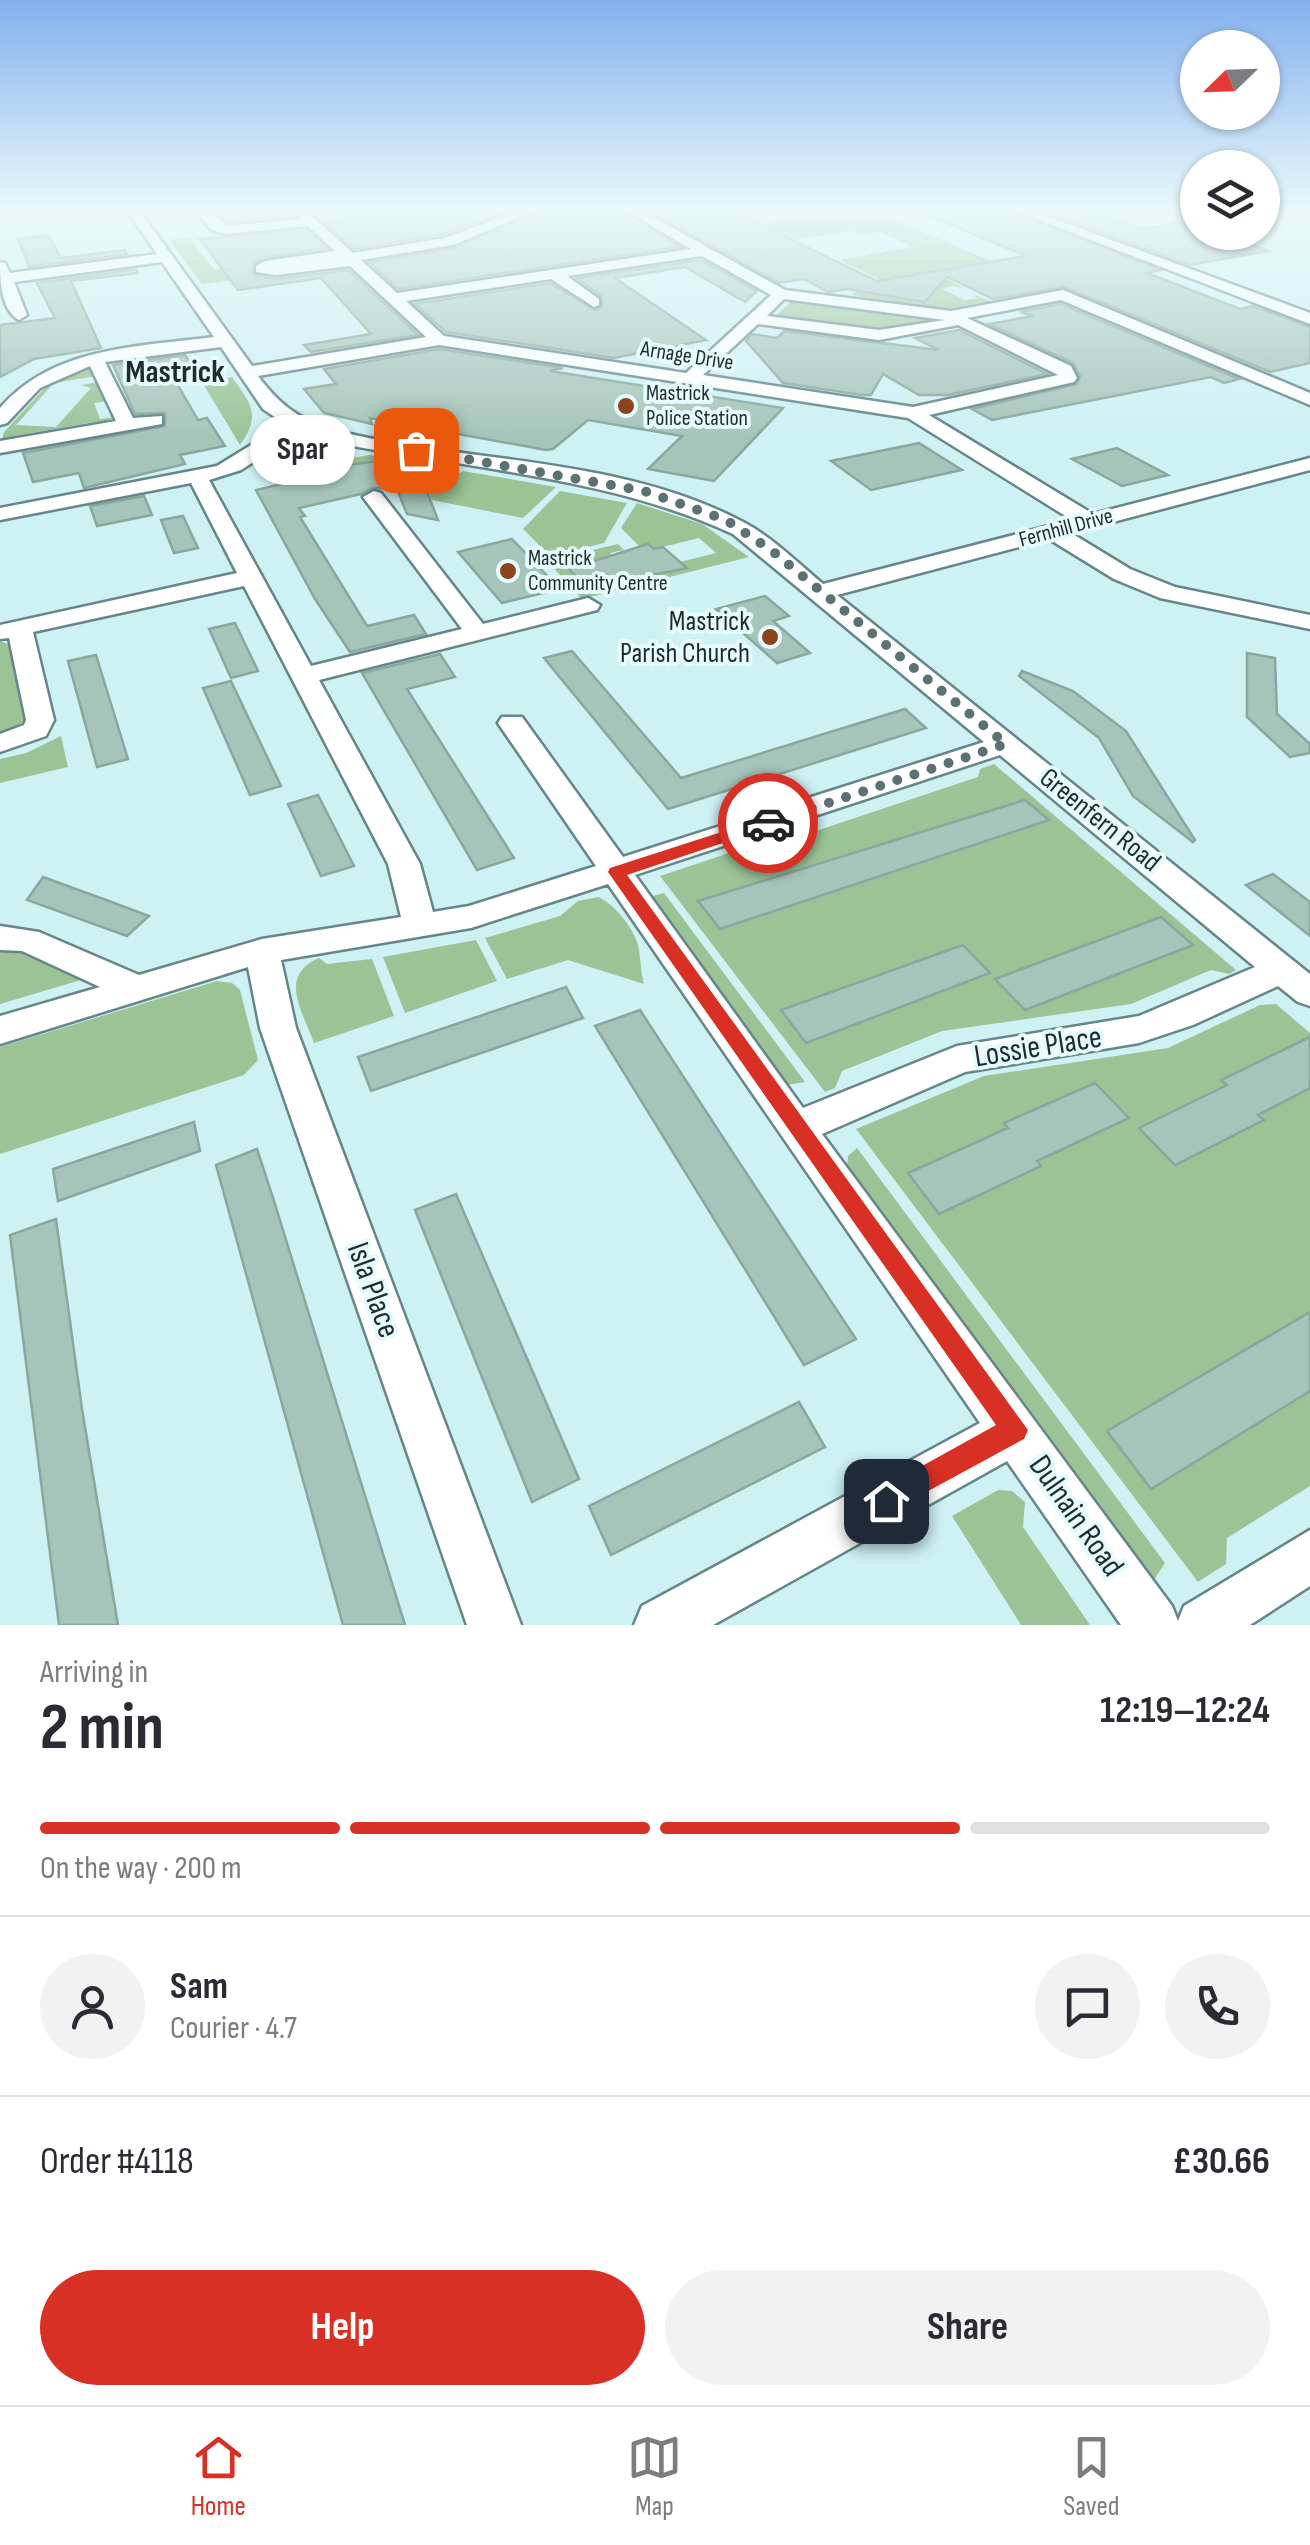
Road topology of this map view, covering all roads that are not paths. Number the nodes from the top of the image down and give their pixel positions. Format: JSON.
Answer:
{"nodes":[{"id":1,"x":6,"y":286,"type":"edge"},
{"id":2,"x":186,"y":286,"type":"edge"},
{"id":3,"x":381,"y":286,"type":"edge"},
{"id":4,"x":475,"y":286,"type":"edge"},
{"id":5,"x":571,"y":286,"type":"edge"},
{"id":6,"x":767,"y":286,"type":"edge"},
{"id":7,"x":1221,"y":286,"type":"edge"},
{"id":8,"x":781,"y":294,"type":"junction"},
{"id":9,"x":394,"y":298,"type":"junction"},
{"id":10,"x":594,"y":302,"type":"dead end"},
{"id":11,"x":18,"y":315,"type":"dead end"},
{"id":12,"x":756,"y":319,"type":"junction"},
{"id":13,"x":958,"y":319,"type":"junction"},
{"id":14,"x":1310,"y":319,"type":"edge"},
{"id":15,"x":439,"y":340,"type":"junction"},
{"id":16,"x":225,"y":341,"type":"junction"},
{"id":17,"x":96,"y":361,"type":"junction"},
{"id":18,"x":249,"y":372,"type":"junction"},
{"id":19,"x":689,"y":379,"type":"junction"},
{"id":20,"x":1310,"y":400,"type":"edge"},
{"id":21,"x":4,"y":410,"type":"edge"},
{"id":22,"x":914,"y":414,"type":"junction"},
{"id":23,"x":155,"y":420,"type":"dead end"},
{"id":24,"x":300,"y":424,"type":"junction"},
{"id":25,"x":127,"y":425,"type":"junction"},
{"id":26,"x":0,"y":446,"type":"edge"},
{"id":27,"x":1310,"y":464,"type":"edge"},
{"id":28,"x":197,"y":476,"type":"junction"},
{"id":29,"x":374,"y":497,"type":"dead end"},
{"id":30,"x":0,"y":514,"type":"edge"},
{"id":31,"x":1091,"y":522,"type":"junction"},
{"id":32,"x":1053,"y":532,"type":"junction"},
{"id":33,"x":252,"y":577,"type":"junction"},
{"id":34,"x":822,"y":592,"type":"junction"},
{"id":35,"x":588,"y":605,"type":"dead end"},
{"id":36,"x":1310,"y":622,"type":"edge"},
{"id":37,"x":9,"y":630,"type":"edge"},
{"id":38,"x":477,"y":632,"type":"junction"},
{"id":39,"x":306,"y":676,"type":"junction"},
{"id":40,"x":512,"y":722,"type":"dead end"},
{"id":41,"x":0,"y":744,"type":"edge"},
{"id":42,"x":1006,"y":744,"type":"junction"},
{"id":43,"x":616,"y":872,"type":"junction"},
{"id":44,"x":420,"y":927,"type":"junction"},
{"id":45,"x":0,"y":938,"type":"edge"},
{"id":46,"x":262,"y":952,"type":"junction"},
{"id":47,"x":1281,"y":969,"type":"junction"},
{"id":48,"x":135,"y":988,"type":"junction"},
{"id":49,"x":1310,"y":993,"type":"edge"},
{"id":50,"x":0,"y":1030,"type":"edge"},
{"id":51,"x":796,"y":1128,"type":"junction"},
{"id":52,"x":1015,"y":1430,"type":"junction"},
{"id":53,"x":1310,"y":1556,"type":"edge"},
{"id":54,"x":494,"y":1625,"type":"edge"},
{"id":55,"x":661,"y":1625,"type":"edge"},
{"id":56,"x":1154,"y":1625,"type":"edge"},
{"id":57,"x":1203,"y":1625,"type":"edge"}],
"edges":[{"from":1,"to":11,"type":"street"},
{"from":2,"to":16,"type":"street"},
{"from":3,"to":9,"type":"street"},
{"from":4,"to":9,"type":"street"},
{"from":5,"to":10,"type":"street"},
{"from":6,"to":8,"type":"street"},
{"from":7,"to":14,"type":"street"},
{"from":8,"to":12,"type":"street"},
{"from":8,"to":13,"type":"street"},
{"from":9,"to":15,"type":"street"},
{"from":12,"to":13,"type":"street"},
{"from":12,"to":19,"type":"street"},
{"from":13,"to":20,"type":"street"},
{"from":13,"to":22,"type":"street"},
{"from":15,"to":18,"type":"street","name":"Arnage Drive"},
{"from":15,"to":19,"type":"street","name":"Arnage Drive"},
{"from":16,"to":17,"type":"street"},
{"from":16,"to":18,"type":"street"},
{"from":17,"to":21,"type":"street"},
{"from":17,"to":25,"type":"street"},
{"from":18,"to":24,"type":"street"},
{"from":19,"to":22,"type":"street","name":"Arnage Drive"},
{"from":22,"to":31,"type":"street","name":"Arnage Drive"},
{"from":23,"to":25,"type":"street"},
{"from":24,"to":28,"type":"street"},
{"from":24,"to":34,"type":"street","name":"Greenfern Road"},
{"from":25,"to":26,"type":"street"},
{"from":27,"to":31,"type":"street","name":"Fernhill Drive"},
{"from":28,"to":30,"type":"street"},
{"from":28,"to":33,"type":"street"},
{"from":29,"to":38,"type":"street"},
{"from":31,"to":32,"type":"street","name":"Fernhill Drive"},
{"from":32,"to":34,"type":"street","name":"Fernhill Drive"},
{"from":32,"to":36,"type":"street"},
{"from":33,"to":37,"type":"street"},
{"from":33,"to":39,"type":"street"},
{"from":34,"to":42,"type":"street","name":"Greenfern Road"},
{"from":35,"to":38,"type":"street"},
{"from":37,"to":41,"type":"street"},
{"from":38,"to":39,"type":"street"},
{"from":39,"to":44,"type":"street"},
{"from":40,"to":43,"type":"street","name":"Dulnain Road"},
{"from":42,"to":43,"type":"street"},
{"from":42,"to":47,"type":"street","name":"Greenfern Road"},
{"from":43,"to":44,"type":"street"},
{"from":43,"to":51,"type":"street","name":"Dulnain Road"},
{"from":44,"to":46,"type":"street"},
{"from":45,"to":48,"type":"street"},
{"from":46,"to":48,"type":"street"},
{"from":46,"to":54,"type":"street","name":"Isla Place"},
{"from":47,"to":49,"type":"street","name":"Greenfern Road"},
{"from":47,"to":51,"type":"street","name":"Lossie Place"},
{"from":48,"to":50,"type":"street"},
{"from":51,"to":52,"type":"street","name":"Dulnain Road"},
{"from":52,"to":55,"type":"street"},
{"from":52,"to":56,"type":"street","name":"Dulnain Road"},
{"from":53,"to":57,"type":"street"}]}
